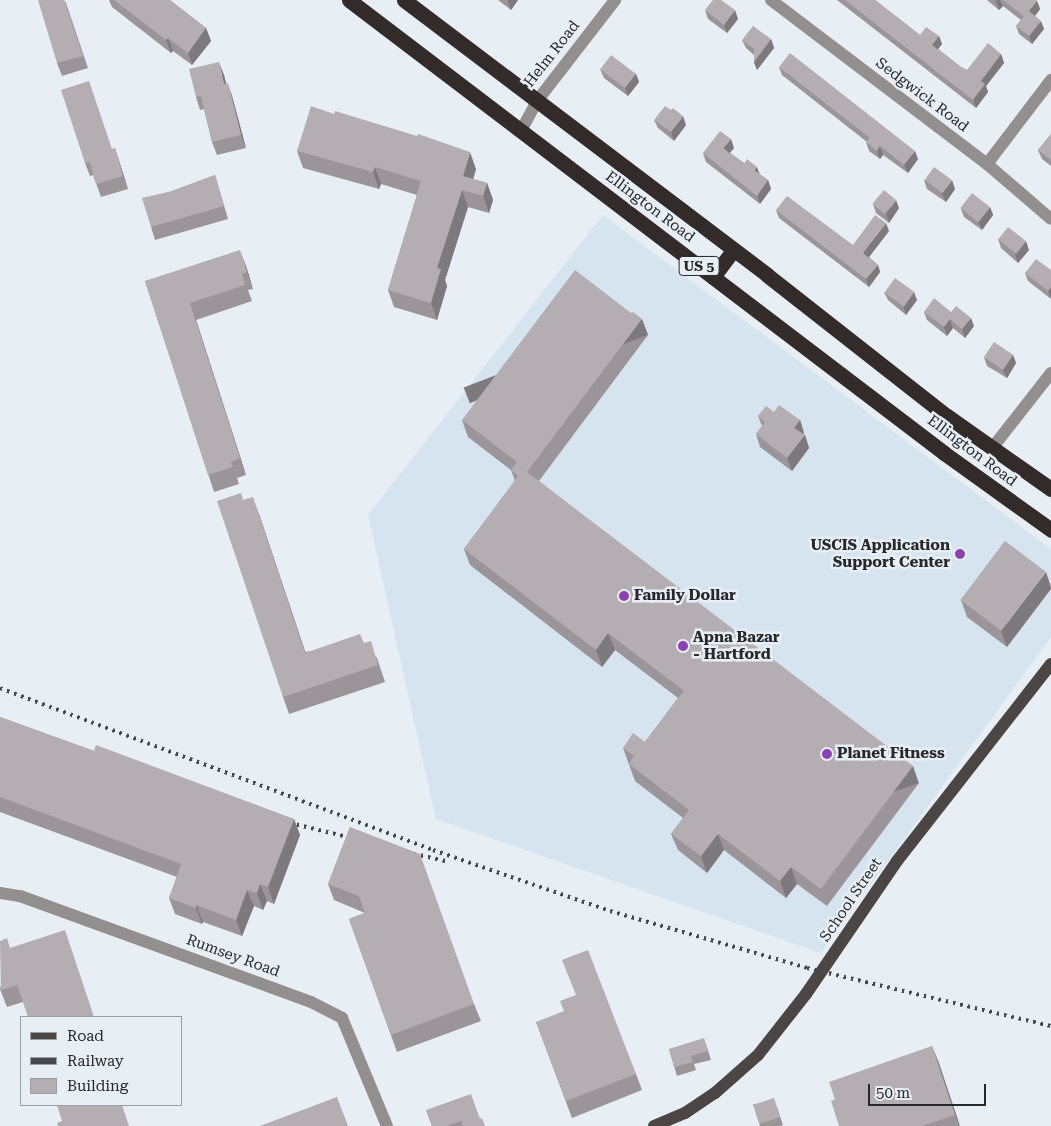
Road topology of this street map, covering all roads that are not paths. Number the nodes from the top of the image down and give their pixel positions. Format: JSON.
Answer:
{"nodes":[{"id":1,"x":348,"y":0,"type":"edge"},
{"id":2,"x":404,"y":0,"type":"edge"},
{"id":3,"x":615,"y":0,"type":"edge"},
{"id":4,"x":771,"y":0,"type":"edge"},
{"id":5,"x":1051,"y":80,"type":"edge"},
{"id":6,"x":537,"y":100,"type":"junction"},
{"id":7,"x":521,"y":131,"type":"junction"},
{"id":8,"x":987,"y":164,"type":"junction"},
{"id":9,"x":1051,"y":218,"type":"edge"},
{"id":10,"x":733,"y":250,"type":"junction"},
{"id":11,"x":713,"y":277,"type":"junction"},
{"id":12,"x":1051,"y":373,"type":"edge"},
{"id":13,"x":993,"y":447,"type":"junction"},
{"id":14,"x":1051,"y":489,"type":"edge"},
{"id":15,"x":1051,"y":530,"type":"edge"},
{"id":16,"x":1051,"y":664,"type":"edge"},
{"id":17,"x":0,"y":893,"type":"edge"},
{"id":18,"x":387,"y":1126,"type":"edge"},
{"id":19,"x":654,"y":1126,"type":"edge"}],
"edges":[{"from":1,"to":7,"type":"highway","name":"Ellington Road","number":"US 5"},
{"from":2,"to":6,"type":"highway","name":"Ellington Road","number":"US 5"},
{"from":3,"to":6,"type":"street","name":"Helm Road"},
{"from":4,"to":8,"type":"street","name":"Sedgwick Road"},
{"from":5,"to":8,"type":"street"},
{"from":6,"to":7,"type":"street","name":"Helm Road"},
{"from":6,"to":10,"type":"highway","name":"Ellington Road","number":"US 5"},
{"from":7,"to":11,"type":"highway","name":"Ellington Road","number":"US 5"},
{"from":8,"to":9,"type":"street","name":"Sedgwick Road"},
{"from":10,"to":11,"type":"highway"},
{"from":10,"to":13,"type":"highway","name":"Ellington Road","number":"US 5"},
{"from":11,"to":15,"type":"highway","name":"Ellington Road","number":"US 5"},
{"from":12,"to":13,"type":"street"},
{"from":13,"to":14,"type":"highway","name":"Ellington Road","number":"US 5"},
{"from":16,"to":19,"type":"main road","name":"School Street"},
{"from":17,"to":18,"type":"street","name":"Rumsey Road"}]}
